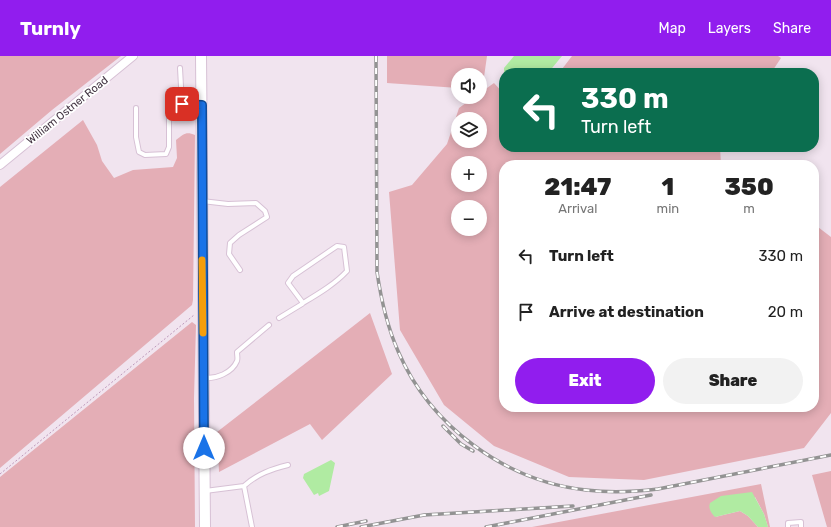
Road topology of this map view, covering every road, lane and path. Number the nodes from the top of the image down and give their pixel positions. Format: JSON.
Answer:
{"nodes":[{"id":1,"x":133,"y":56,"type":"edge"},
{"id":2,"x":202,"y":56,"type":"edge"},
{"id":3,"x":180,"y":68,"type":"dead end"},
{"id":4,"x":182,"y":104,"type":"junction"},
{"id":5,"x":202,"y":105,"type":"junction"},
{"id":6,"x":136,"y":108,"type":"dead end"},
{"id":7,"x":0,"y":165,"type":"edge"},
{"id":8,"x":202,"y":201,"type":"junction"},
{"id":9,"x":240,"y":270,"type":"dead end"},
{"id":10,"x":303,"y":303,"type":"junction"},
{"id":11,"x":202,"y":308,"type":"junction"},
{"id":12,"x":279,"y":318,"type":"dead end"},
{"id":13,"x":270,"y":325,"type":"dead end"},
{"id":14,"x":203,"y":378,"type":"junction"},
{"id":15,"x":288,"y":465,"type":"dead end"},
{"id":16,"x":0,"y":474,"type":"edge"},
{"id":17,"x":244,"y":486,"type":"junction"},
{"id":18,"x":204,"y":491,"type":"junction"},
{"id":19,"x":204,"y":527,"type":"edge"},
{"id":20,"x":252,"y":527,"type":"edge"},
{"id":21,"x":788,"y":527,"type":"edge"},
{"id":22,"x":801,"y":527,"type":"edge"}],
"edges":[{"from":1,"to":7,"type":"street","name":"William Ostner Road"},
{"from":2,"to":5,"type":"street"},
{"from":3,"to":4,"type":"lane"},
{"from":4,"to":5,"type":"lane"},
{"from":4,"to":6,"type":"lane"},
{"from":5,"to":8,"type":"street"},
{"from":8,"to":9,"type":"lane"},
{"from":8,"to":11,"type":"street"},
{"from":10,"to":10,"type":"lane"},
{"from":10,"to":12,"type":"lane"},
{"from":11,"to":14,"type":"street"},
{"from":11,"to":16,"type":"path"},
{"from":13,"to":14,"type":"lane"},
{"from":14,"to":18,"type":"street"},
{"from":15,"to":17,"type":"lane"},
{"from":17,"to":18,"type":"lane"},
{"from":17,"to":20,"type":"lane"},
{"from":18,"to":19,"type":"street"},
{"from":21,"to":22,"type":"lane"}]}
